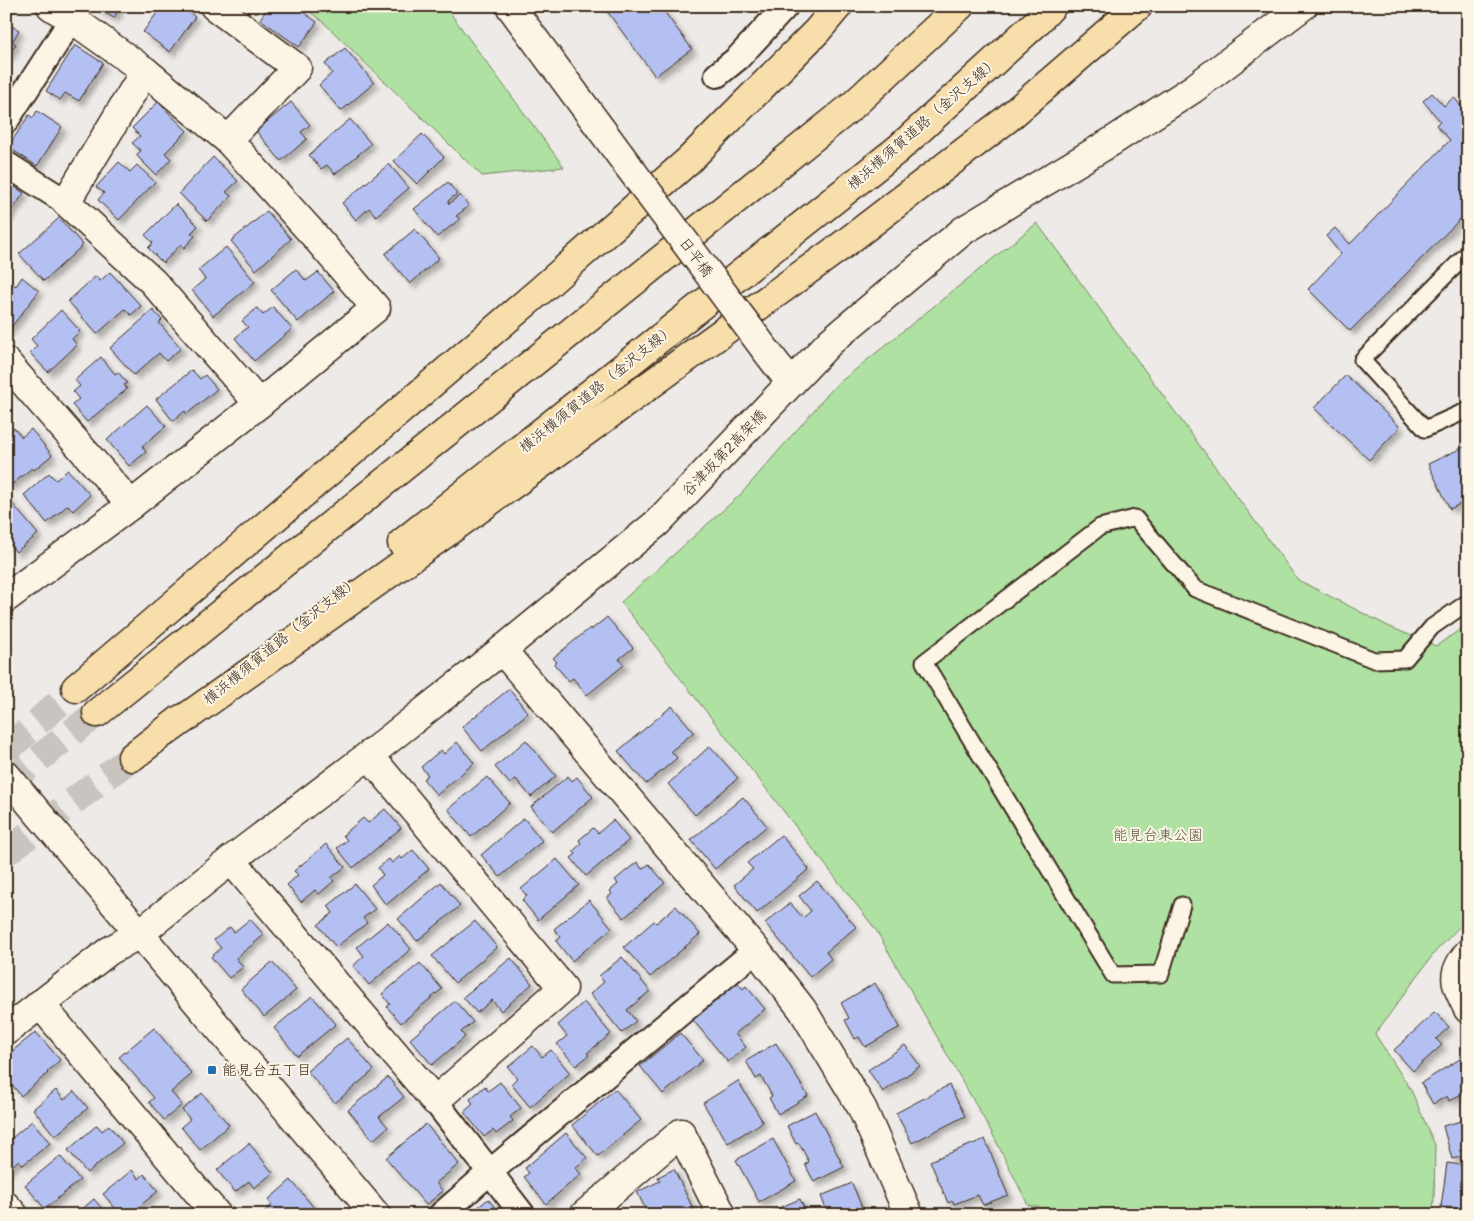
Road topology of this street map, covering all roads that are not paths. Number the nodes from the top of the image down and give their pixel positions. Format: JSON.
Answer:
{"nodes":[{"id":1,"x":214,"y":6,"type":"edge"},
{"id":2,"x":510,"y":6,"type":"edge"},
{"id":3,"x":786,"y":6,"type":"edge"},
{"id":4,"x":838,"y":6,"type":"edge"},
{"id":5,"x":960,"y":6,"type":"edge"},
{"id":6,"x":1052,"y":6,"type":"edge"},
{"id":7,"x":1138,"y":6,"type":"edge"},
{"id":8,"x":1303,"y":6,"type":"edge"},
{"id":9,"x":62,"y":12,"type":"edge"},
{"id":10,"x":145,"y":71,"type":"junction"},
{"id":11,"x":717,"y":75,"type":"dead end"},
{"id":12,"x":6,"y":121,"type":"edge"},
{"id":13,"x":228,"y":140,"type":"junction"},
{"id":14,"x":6,"y":164,"type":"edge"},
{"id":15,"x":66,"y":202,"type":"junction"},
{"id":16,"x":1468,"y":253,"type":"edge"},
{"id":17,"x":6,"y":362,"type":"edge"},
{"id":18,"x":791,"y":383,"type":"junction"},
{"id":19,"x":259,"y":404,"type":"junction"},
{"id":20,"x":1468,"y":410,"type":"edge"},
{"id":21,"x":131,"y":504,"type":"junction"},
{"id":22,"x":7,"y":595,"type":"edge"},
{"id":23,"x":1468,"y":602,"type":"edge"},
{"id":24,"x":502,"y":650,"type":"junction"},
{"id":25,"x":76,"y":688,"type":"tunnel mouth"},
{"id":26,"x":97,"y":713,"type":"tunnel mouth"},
{"id":27,"x":167,"y":731,"type":"junction"},
{"id":28,"x":369,"y":755,"type":"junction"},
{"id":29,"x":132,"y":757,"type":"tunnel mouth"},
{"id":30,"x":6,"y":775,"type":"edge"},
{"id":31,"x":231,"y":860,"type":"junction"},
{"id":32,"x":1182,"y":905,"type":"dead end"},
{"id":33,"x":139,"y":934,"type":"junction"},
{"id":34,"x":756,"y":950,"type":"junction"},
{"id":35,"x":1468,"y":953,"type":"edge"},
{"id":36,"x":40,"y":1004,"type":"junction"},
{"id":37,"x":1468,"y":1009,"type":"edge"},
{"id":38,"x":6,"y":1031,"type":"edge"},
{"id":39,"x":435,"y":1101,"type":"junction"},
{"id":40,"x":491,"y":1171,"type":"junction"},
{"id":41,"x":6,"y":1206,"type":"edge"},
{"id":42,"x":14,"y":1215,"type":"edge"},
{"id":43,"x":217,"y":1215,"type":"edge"},
{"id":44,"x":376,"y":1215,"type":"edge"},
{"id":45,"x":441,"y":1215,"type":"edge"},
{"id":46,"x":523,"y":1215,"type":"edge"},
{"id":47,"x":584,"y":1215,"type":"edge"},
{"id":48,"x":722,"y":1215,"type":"edge"},
{"id":49,"x":909,"y":1215,"type":"edge"}],
"edges":[{"from":1,"to":13,"type":"street"},
{"from":2,"to":18,"type":"street","name":"日平橋","bridge":true},
{"from":3,"to":11,"type":"street"},
{"from":4,"to":25,"type":"highway"},
{"from":5,"to":26,"type":"highway"},
{"from":6,"to":27,"type":"highway","name":"横浜横須賀道路（金沢支線）"},
{"from":7,"to":27,"type":"highway"},
{"from":8,"to":18,"type":"street","name":"谷津坂第2高架橋"},
{"from":9,"to":10,"type":"street"},
{"from":9,"to":12,"type":"street"},
{"from":10,"to":13,"type":"street"},
{"from":10,"to":15,"type":"street"},
{"from":13,"to":19,"type":"street"},
{"from":14,"to":15,"type":"street"},
{"from":15,"to":19,"type":"street"},
{"from":16,"to":20,"type":"lane"},
{"from":17,"to":21,"type":"street"},
{"from":18,"to":24,"type":"street","name":"谷津坂第2高架橋"},
{"from":19,"to":21,"type":"street"},
{"from":21,"to":22,"type":"street"},
{"from":23,"to":32,"type":"lane"},
{"from":24,"to":28,"type":"street","name":"谷津坂第2高架橋"},
{"from":24,"to":34,"type":"street"},
{"from":27,"to":29,"type":"highway","name":"横浜横須賀道路（金沢支線）"},
{"from":28,"to":31,"type":"street","name":"谷津坂第2高架橋"},
{"from":28,"to":39,"type":"street"},
{"from":30,"to":33,"type":"street"},
{"from":31,"to":33,"type":"street","name":"谷津坂第2高架橋"},
{"from":31,"to":39,"type":"street"},
{"from":33,"to":36,"type":"street","name":"谷津坂第2高架橋"},
{"from":33,"to":44,"type":"street"},
{"from":34,"to":40,"type":"street"},
{"from":34,"to":49,"type":"street"},
{"from":35,"to":37,"type":"street"},
{"from":36,"to":38,"type":"street","name":"谷津坂第2高架橋"},
{"from":36,"to":43,"type":"street"},
{"from":39,"to":40,"type":"street"},
{"from":40,"to":45,"type":"street"},
{"from":40,"to":46,"type":"street"},
{"from":41,"to":42,"type":"street"},
{"from":47,"to":48,"type":"street"}]}
